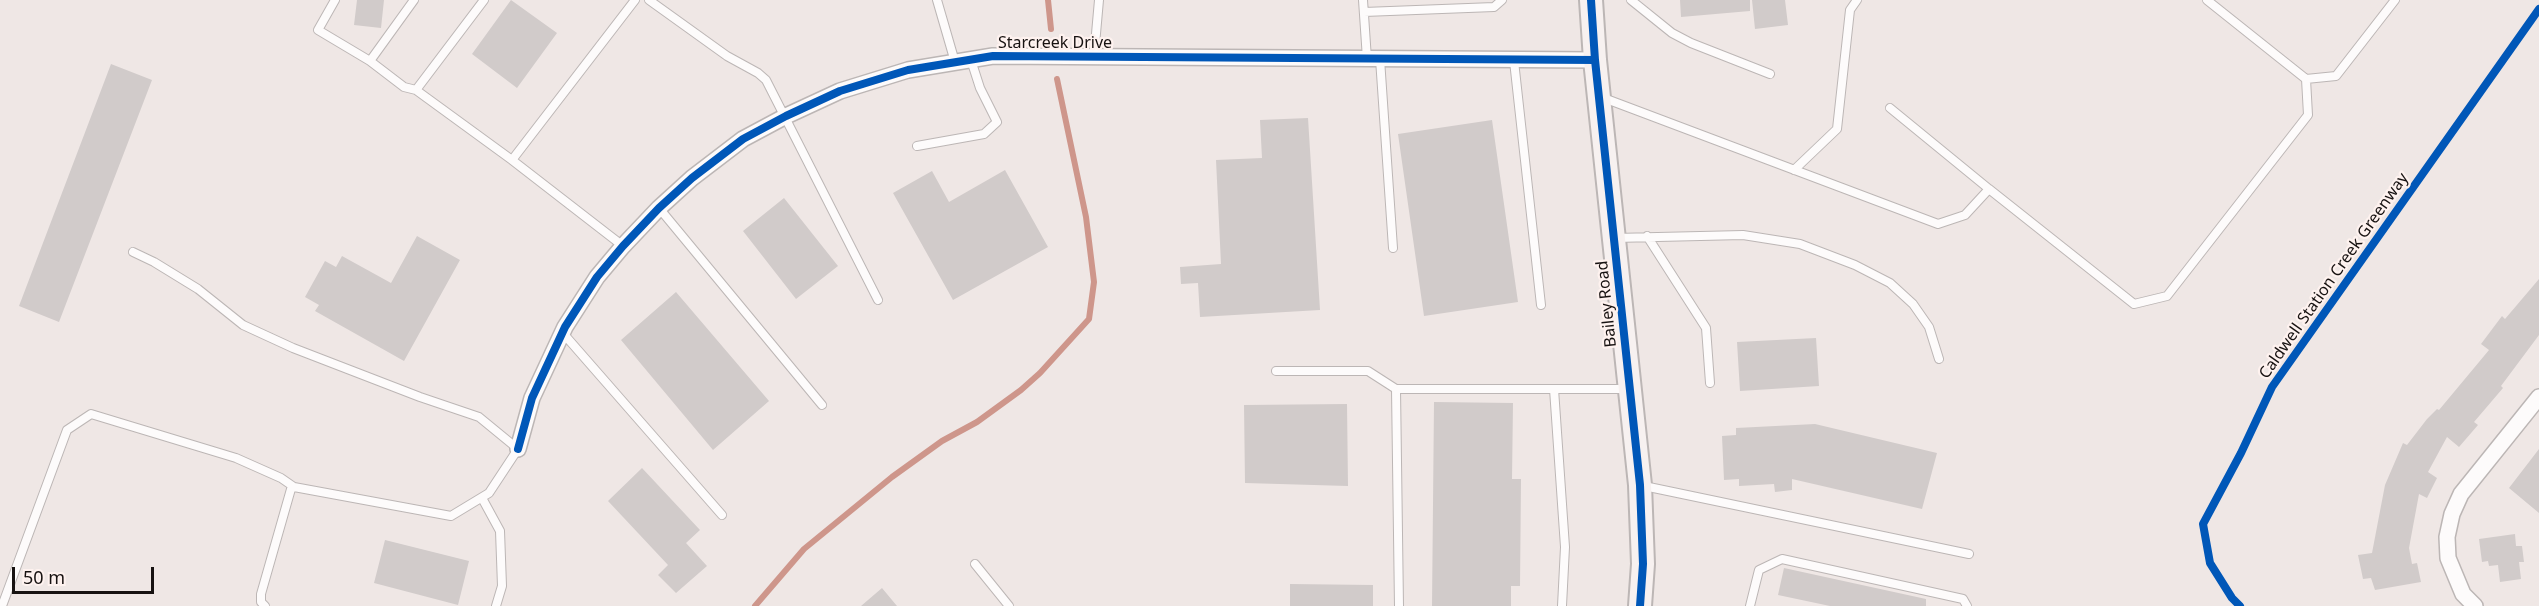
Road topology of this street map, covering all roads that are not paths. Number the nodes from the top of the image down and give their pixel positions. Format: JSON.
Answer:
{"nodes":[{"id":1,"x":335,"y":0,"type":"edge"},
{"id":2,"x":414,"y":0,"type":"edge"},
{"id":3,"x":484,"y":0,"type":"edge"},
{"id":4,"x":635,"y":0,"type":"edge"},
{"id":5,"x":649,"y":0,"type":"edge"},
{"id":6,"x":937,"y":0,"type":"edge"},
{"id":7,"x":1099,"y":0,"type":"edge"},
{"id":8,"x":1363,"y":0,"type":"edge"},
{"id":9,"x":1502,"y":0,"type":"edge"},
{"id":10,"x":1631,"y":0,"type":"edge"},
{"id":11,"x":1857,"y":0,"type":"edge"},
{"id":12,"x":2207,"y":0,"type":"edge"},
{"id":13,"x":2395,"y":0,"type":"edge"},
{"id":14,"x":1594,"y":1,"type":"edge"},
{"id":15,"x":1364,"y":12,"type":"junction"},
{"id":16,"x":1094,"y":56,"type":"junction"},
{"id":17,"x":1374,"y":59,"type":"junction"},
{"id":18,"x":971,"y":60,"type":"junction"},
{"id":19,"x":1595,"y":60,"type":"junction"},
{"id":20,"x":370,"y":61,"type":"junction"},
{"id":21,"x":1514,"y":61,"type":"junction"},
{"id":22,"x":955,"y":62,"type":"junction"},
{"id":23,"x":1770,"y":74,"type":"dead end"},
{"id":24,"x":2306,"y":79,"type":"junction"},
{"id":25,"x":416,"y":90,"type":"junction"},
{"id":26,"x":1600,"y":96,"type":"junction"},
{"id":27,"x":1890,"y":108,"type":"dead end"},
{"id":28,"x":786,"y":116,"type":"junction"},
{"id":29,"x":917,"y":146,"type":"dead end"},
{"id":30,"x":512,"y":160,"type":"junction"},
{"id":31,"x":1794,"y":170,"type":"junction"},
{"id":32,"x":1989,"y":189,"type":"junction"},
{"id":33,"x":659,"y":208,"type":"junction"},
{"id":34,"x":1647,"y":236,"type":"junction"},
{"id":35,"x":1614,"y":238,"type":"junction"},
{"id":36,"x":623,"y":246,"type":"junction"},
{"id":37,"x":1393,"y":248,"type":"dead end"},
{"id":38,"x":133,"y":252,"type":"dead end"},
{"id":39,"x":878,"y":300,"type":"dead end"},
{"id":40,"x":1541,"y":305,"type":"dead end"},
{"id":41,"x":562,"y":332,"type":"junction"},
{"id":42,"x":1939,"y":359,"type":"dead end"},
{"id":43,"x":1276,"y":371,"type":"dead end"},
{"id":44,"x":1710,"y":383,"type":"dead end"},
{"id":45,"x":1396,"y":389,"type":"junction"},
{"id":46,"x":1554,"y":389,"type":"junction"},
{"id":47,"x":1630,"y":389,"type":"junction"},
{"id":48,"x":2539,"y":397,"type":"edge"},
{"id":49,"x":822,"y":405,"type":"dead end"},
{"id":50,"x":518,"y":449,"type":"junction"},
{"id":51,"x":1640,"y":485,"type":"junction"},
{"id":52,"x":294,"y":487,"type":"junction"},
{"id":53,"x":482,"y":498,"type":"junction"},
{"id":54,"x":722,"y":515,"type":"dead end"},
{"id":55,"x":1969,"y":554,"type":"dead end"},
{"id":56,"x":975,"y":564,"type":"dead end"},
{"id":57,"x":2,"y":606,"type":"edge"},
{"id":58,"x":266,"y":606,"type":"edge"},
{"id":59,"x":496,"y":606,"type":"edge"},
{"id":60,"x":1009,"y":606,"type":"edge"},
{"id":61,"x":1399,"y":606,"type":"edge"},
{"id":62,"x":1562,"y":606,"type":"edge"},
{"id":63,"x":1640,"y":606,"type":"edge"},
{"id":64,"x":1750,"y":606,"type":"edge"},
{"id":65,"x":1967,"y":606,"type":"edge"},
{"id":66,"x":2475,"y":606,"type":"edge"}],
"edges":[{"from":1,"to":20,"type":"lane"},
{"from":2,"to":20,"type":"lane"},
{"from":3,"to":25,"type":"lane"},
{"from":4,"to":30,"type":"lane"},
{"from":5,"to":28,"type":"lane"},
{"from":6,"to":22,"type":"lane"},
{"from":7,"to":16,"type":"lane"},
{"from":8,"to":15,"type":"lane"},
{"from":9,"to":15,"type":"lane"},
{"from":10,"to":23,"type":"lane"},
{"from":11,"to":31,"type":"lane"},
{"from":12,"to":24,"type":"lane"},
{"from":13,"to":24,"type":"lane"},
{"from":14,"to":19,"type":"street","name":"Bailey Road"},
{"from":15,"to":17,"type":"lane"},
{"from":16,"to":17,"type":"street","name":"Starcreek Drive"},
{"from":16,"to":18,"type":"street","name":"Starcreek Drive"},
{"from":17,"to":21,"type":"street","name":"Starcreek Drive"},
{"from":17,"to":37,"type":"lane"},
{"from":18,"to":22,"type":"street","name":"Starcreek Drive"},
{"from":18,"to":29,"type":"lane"},
{"from":19,"to":21,"type":"street","name":"Starcreek Drive"},
{"from":19,"to":26,"type":"street","name":"Bailey Road"},
{"from":20,"to":25,"type":"lane"},
{"from":21,"to":40,"type":"lane"},
{"from":22,"to":28,"type":"street","name":"Starcreek Drive"},
{"from":24,"to":32,"type":"lane"},
{"from":25,"to":30,"type":"lane"},
{"from":26,"to":31,"type":"lane"},
{"from":26,"to":35,"type":"street","name":"Bailey Road"},
{"from":27,"to":32,"type":"lane"},
{"from":28,"to":33,"type":"street","name":"Starcreek Drive"},
{"from":28,"to":39,"type":"lane"},
{"from":30,"to":36,"type":"lane"},
{"from":31,"to":32,"type":"lane"},
{"from":33,"to":36,"type":"street","name":"Starcreek Drive"},
{"from":33,"to":49,"type":"lane"},
{"from":34,"to":35,"type":"lane"},
{"from":34,"to":42,"type":"lane"},
{"from":34,"to":44,"type":"lane"},
{"from":35,"to":47,"type":"street","name":"Bailey Road"},
{"from":36,"to":41,"type":"street","name":"Starcreek Drive"},
{"from":38,"to":50,"type":"lane"},
{"from":41,"to":50,"type":"street","name":"Starcreek Drive"},
{"from":41,"to":54,"type":"lane"},
{"from":43,"to":45,"type":"lane"},
{"from":45,"to":46,"type":"lane"},
{"from":45,"to":61,"type":"lane"},
{"from":46,"to":47,"type":"lane"},
{"from":46,"to":62,"type":"lane"},
{"from":47,"to":51,"type":"street","name":"Bailey Road"},
{"from":48,"to":66,"type":"street"},
{"from":50,"to":53,"type":"lane"},
{"from":51,"to":55,"type":"lane"},
{"from":51,"to":63,"type":"street","name":"Bailey Road"},
{"from":52,"to":53,"type":"lane"},
{"from":52,"to":57,"type":"lane"},
{"from":52,"to":58,"type":"lane"},
{"from":53,"to":59,"type":"lane"},
{"from":56,"to":60,"type":"lane"},
{"from":64,"to":65,"type":"lane"}]}
